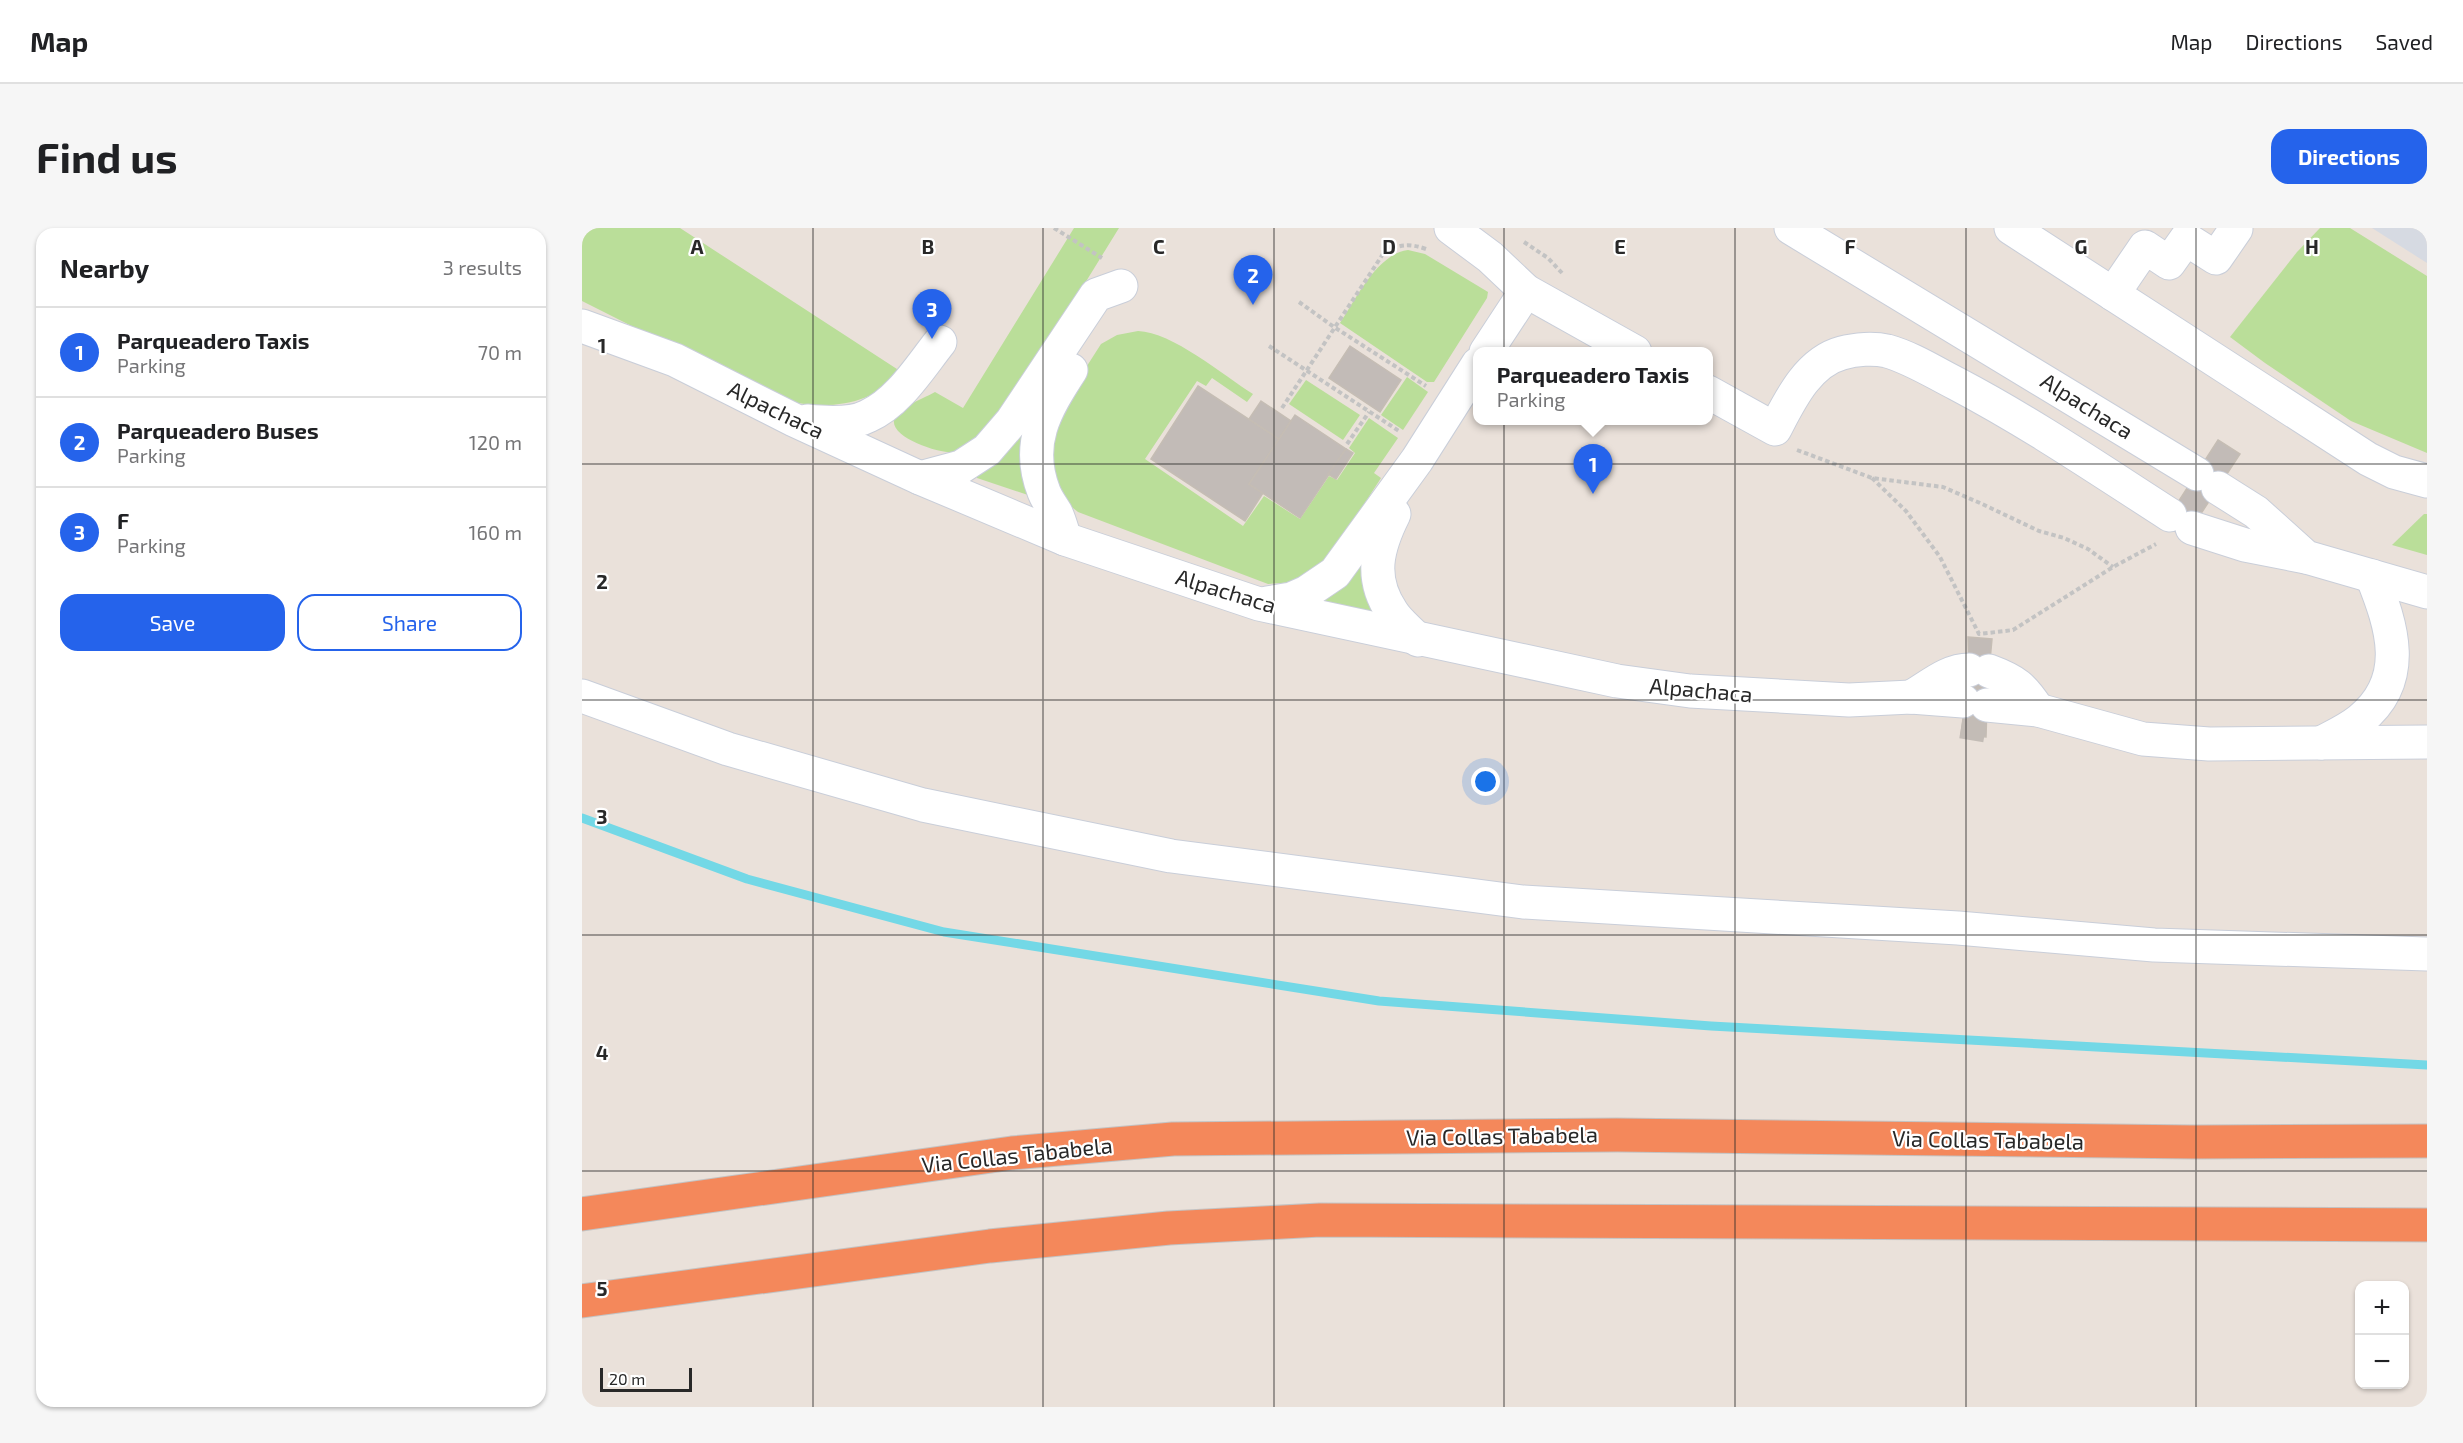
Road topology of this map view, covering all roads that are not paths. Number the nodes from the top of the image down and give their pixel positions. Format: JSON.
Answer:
{"nodes":[{"id":1,"x":1791,"y":228,"type":"edge"},
{"id":2,"x":2011,"y":228,"type":"edge"},
{"id":3,"x":2236,"y":229,"type":"edge"},
{"id":4,"x":1440,"y":239,"type":"edge"},
{"id":5,"x":1526,"y":291,"type":"junction"},
{"id":6,"x":2113,"y":294,"type":"junction"},
{"id":7,"x":582,"y":326,"type":"edge"},
{"id":8,"x":940,"y":342,"type":"dead end"},
{"id":9,"x":1489,"y":347,"type":"edge"},
{"id":10,"x":1628,"y":347,"type":"edge"},
{"id":11,"x":1473,"y":372,"type":"edge"},
{"id":12,"x":1713,"y":395,"type":"edge"},
{"id":13,"x":794,"y":420,"type":"junction"},
{"id":14,"x":1420,"y":454,"type":"junction"},
{"id":15,"x":920,"y":478,"type":"junction"},
{"id":16,"x":2427,"y":481,"type":"edge"},
{"id":17,"x":1065,"y":539,"type":"junction"},
{"id":18,"x":2306,"y":557,"type":"junction"},
{"id":19,"x":2372,"y":576,"type":"junction"},
{"id":20,"x":2427,"y":592,"type":"edge"},
{"id":21,"x":1259,"y":604,"type":"junction"},
{"id":22,"x":1418,"y":640,"type":"junction"},
{"id":23,"x":582,"y":696,"type":"edge"},
{"id":24,"x":2427,"y":742,"type":"edge"},
{"id":25,"x":2319,"y":744,"type":"junction"},
{"id":26,"x":2427,"y":954,"type":"edge"},
{"id":27,"x":2427,"y":1141,"type":"edge"},
{"id":28,"x":582,"y":1214,"type":"edge"},
{"id":29,"x":2427,"y":1225,"type":"edge"},
{"id":30,"x":582,"y":1301,"type":"edge"}],
"edges":[{"from":1,"to":18,"type":"lane","name":"Alpachaca"},
{"from":2,"to":6,"type":"lane"},
{"from":3,"to":6,"type":"lane"},
{"from":4,"to":5,"type":"lane"},
{"from":5,"to":9,"type":"lane"},
{"from":5,"to":10,"type":"lane"},
{"from":6,"to":16,"type":"lane"},
{"from":7,"to":13,"type":"lane","name":"Alpachaca"},
{"from":8,"to":13,"type":"lane"},
{"from":11,"to":14,"type":"lane"},
{"from":12,"to":18,"type":"lane"},
{"from":13,"to":15,"type":"lane","name":"Alpachaca"},
{"from":14,"to":21,"type":"lane"},
{"from":14,"to":22,"type":"lane"},
{"from":15,"to":17,"type":"lane","name":"Alpachaca"},
{"from":15,"to":17,"type":"lane"},
{"from":17,"to":21,"type":"lane","name":"Alpachaca"},
{"from":18,"to":19,"type":"lane","name":"Alpachaca"},
{"from":19,"to":20,"type":"lane","name":"Alpachaca"},
{"from":19,"to":25,"type":"lane"},
{"from":21,"to":22,"type":"lane","name":"Alpachaca"},
{"from":22,"to":25,"type":"lane","name":"Alpachaca"},
{"from":23,"to":26,"type":"lane"},
{"from":24,"to":25,"type":"lane","name":"Alpachaca"},
{"from":27,"to":28,"type":"highway","name":"Via Collas Tababela"},
{"from":29,"to":30,"type":"highway"}]}
